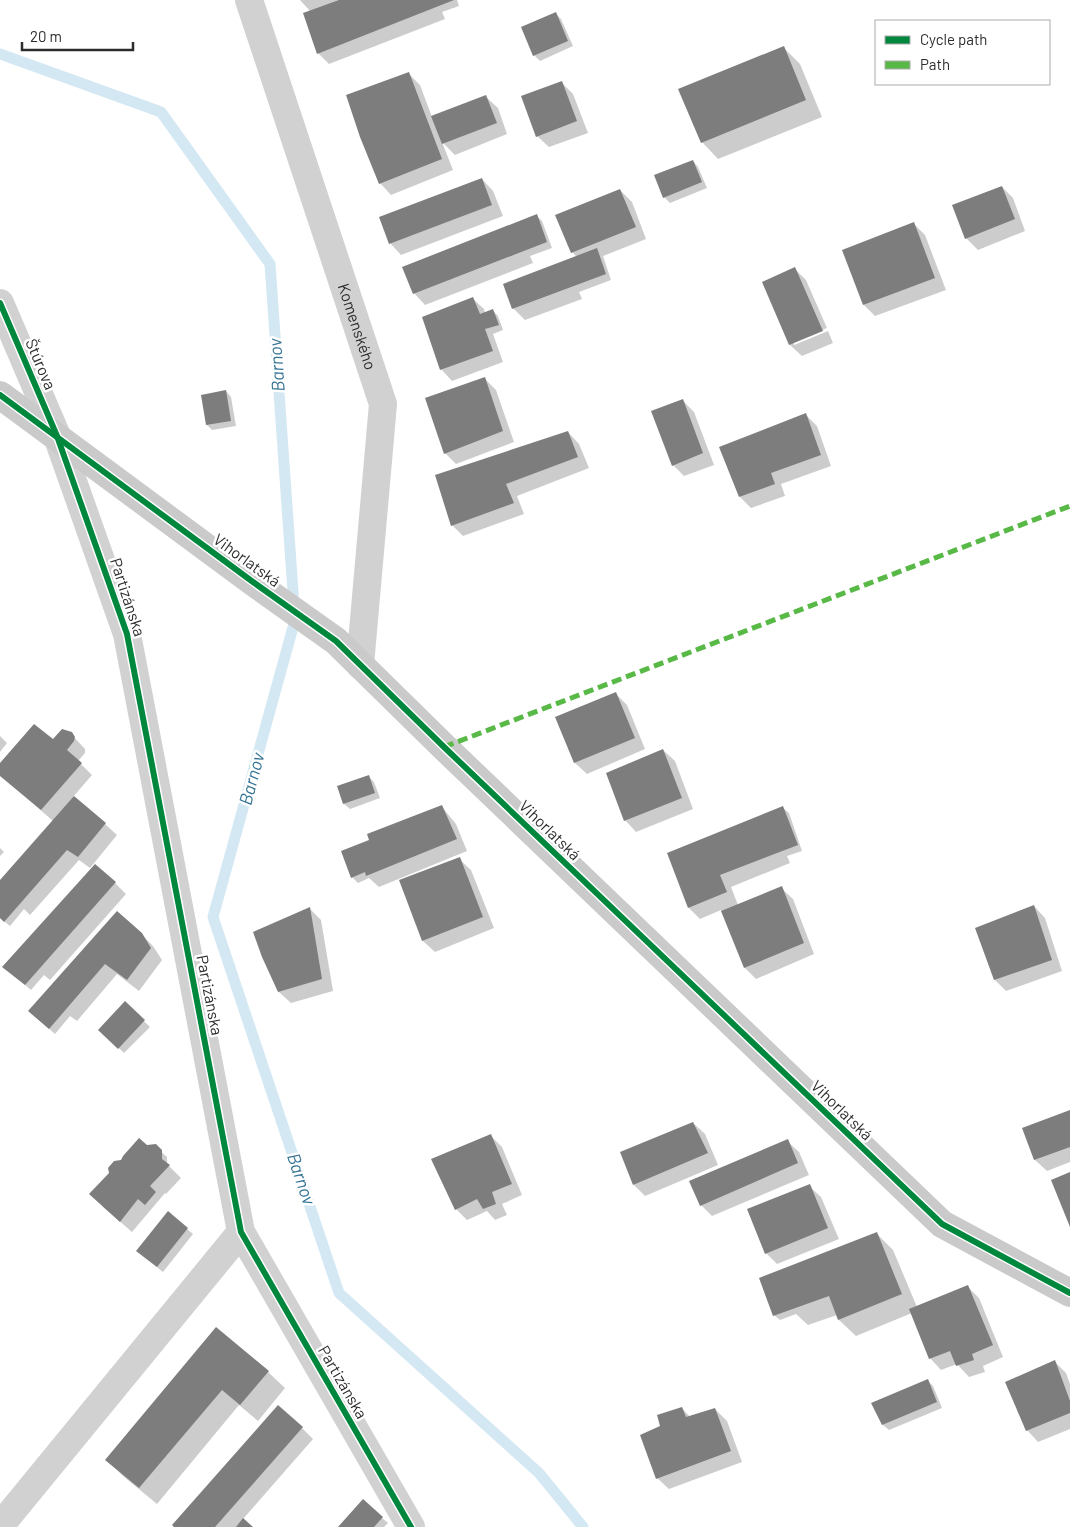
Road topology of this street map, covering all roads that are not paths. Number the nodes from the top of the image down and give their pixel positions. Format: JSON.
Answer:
{"nodes":[{"id":1,"x":249,"y":0,"type":"edge"},
{"id":2,"x":0,"y":302,"type":"edge"},
{"id":3,"x":0,"y":395,"type":"edge"},
{"id":4,"x":57,"y":436,"type":"junction"},
{"id":5,"x":360,"y":665,"type":"junction"},
{"id":6,"x":241,"y":1232,"type":"junction"},
{"id":7,"x":1070,"y":1293,"type":"edge"},
{"id":8,"x":0,"y":1526,"type":"edge"},
{"id":9,"x":411,"y":1527,"type":"edge"}],
"edges":[{"from":1,"to":5,"type":"street","name":"Komenského"},
{"from":2,"to":4,"type":"street","name":"Štúrova"},
{"from":3,"to":4,"type":"street","name":"Vihorlatská"},
{"from":4,"to":5,"type":"street","name":"Vihorlatská"},
{"from":4,"to":6,"type":"street","name":"Partizánska"},
{"from":5,"to":7,"type":"street","name":"Vihorlatská"},
{"from":6,"to":8,"type":"street"},
{"from":6,"to":9,"type":"street","name":"Partizánska"}]}
